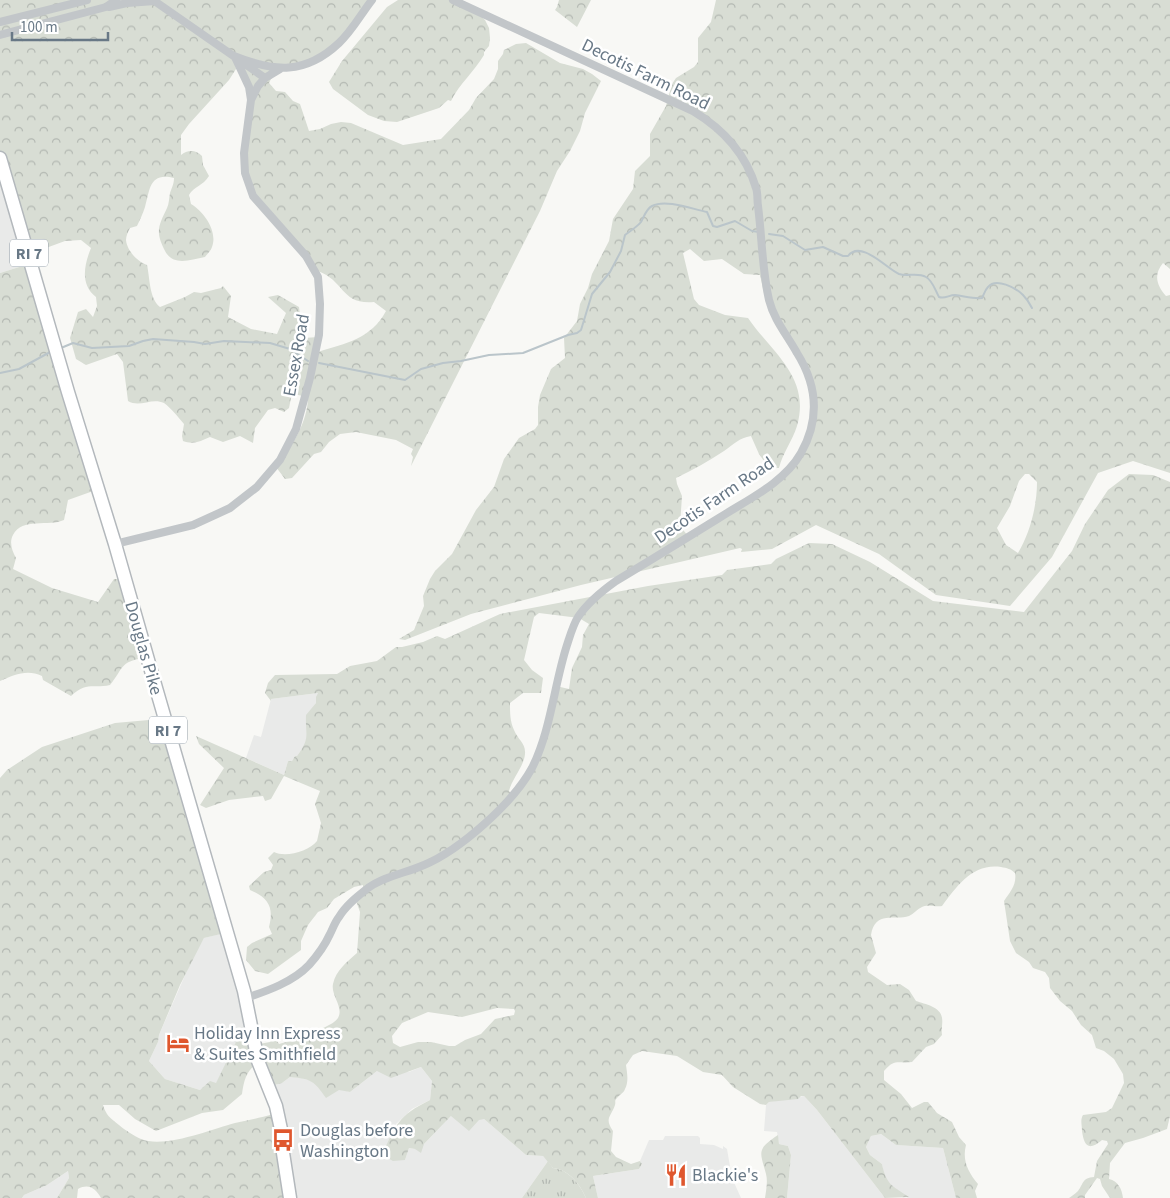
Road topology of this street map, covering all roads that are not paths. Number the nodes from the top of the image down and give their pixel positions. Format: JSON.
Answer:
{"nodes":[{"id":1,"x":87,"y":0,"type":"edge"},
{"id":2,"x":116,"y":0,"type":"edge"},
{"id":3,"x":154,"y":0,"type":"edge"},
{"id":4,"x":372,"y":0,"type":"edge"},
{"id":5,"x":453,"y":0,"type":"edge"},
{"id":6,"x":106,"y":7,"type":"junction"},
{"id":7,"x":0,"y":22,"type":"edge"},
{"id":8,"x":0,"y":35,"type":"edge"},
{"id":9,"x":234,"y":56,"type":"junction"},
{"id":10,"x":280,"y":69,"type":"junction"},
{"id":11,"x":265,"y":78,"type":"junction"},
{"id":12,"x":251,"y":100,"type":"junction"},
{"id":13,"x":0,"y":158,"type":"edge"},
{"id":14,"x":115,"y":544,"type":"junction"},
{"id":15,"x":246,"y":998,"type":"junction"},
{"id":16,"x":290,"y":1198,"type":"edge"}],
"edges":[{"from":1,"to":7,"type":"street"},
{"from":2,"to":6,"type":"street"},
{"from":3,"to":6,"type":"street"},
{"from":3,"to":9,"type":"street"},
{"from":4,"to":10,"type":"street"},
{"from":5,"to":15,"type":"street","name":"Decotis Farm Road"},
{"from":6,"to":8,"type":"street"},
{"from":9,"to":10,"type":"street"},
{"from":9,"to":11,"type":"street"},
{"from":9,"to":12,"type":"street"},
{"from":10,"to":11,"type":"street","name":"Essex Road"},
{"from":11,"to":12,"type":"street","name":"Essex Road"},
{"from":12,"to":14,"type":"street","name":"Essex Road"},
{"from":13,"to":14,"type":"main road","name":"Douglas Pike","number":"RI 7"},
{"from":14,"to":15,"type":"main road","name":"Douglas Pike","number":"RI 7"},
{"from":15,"to":16,"type":"main road","name":"Douglas Pike","number":"RI 7"}]}
